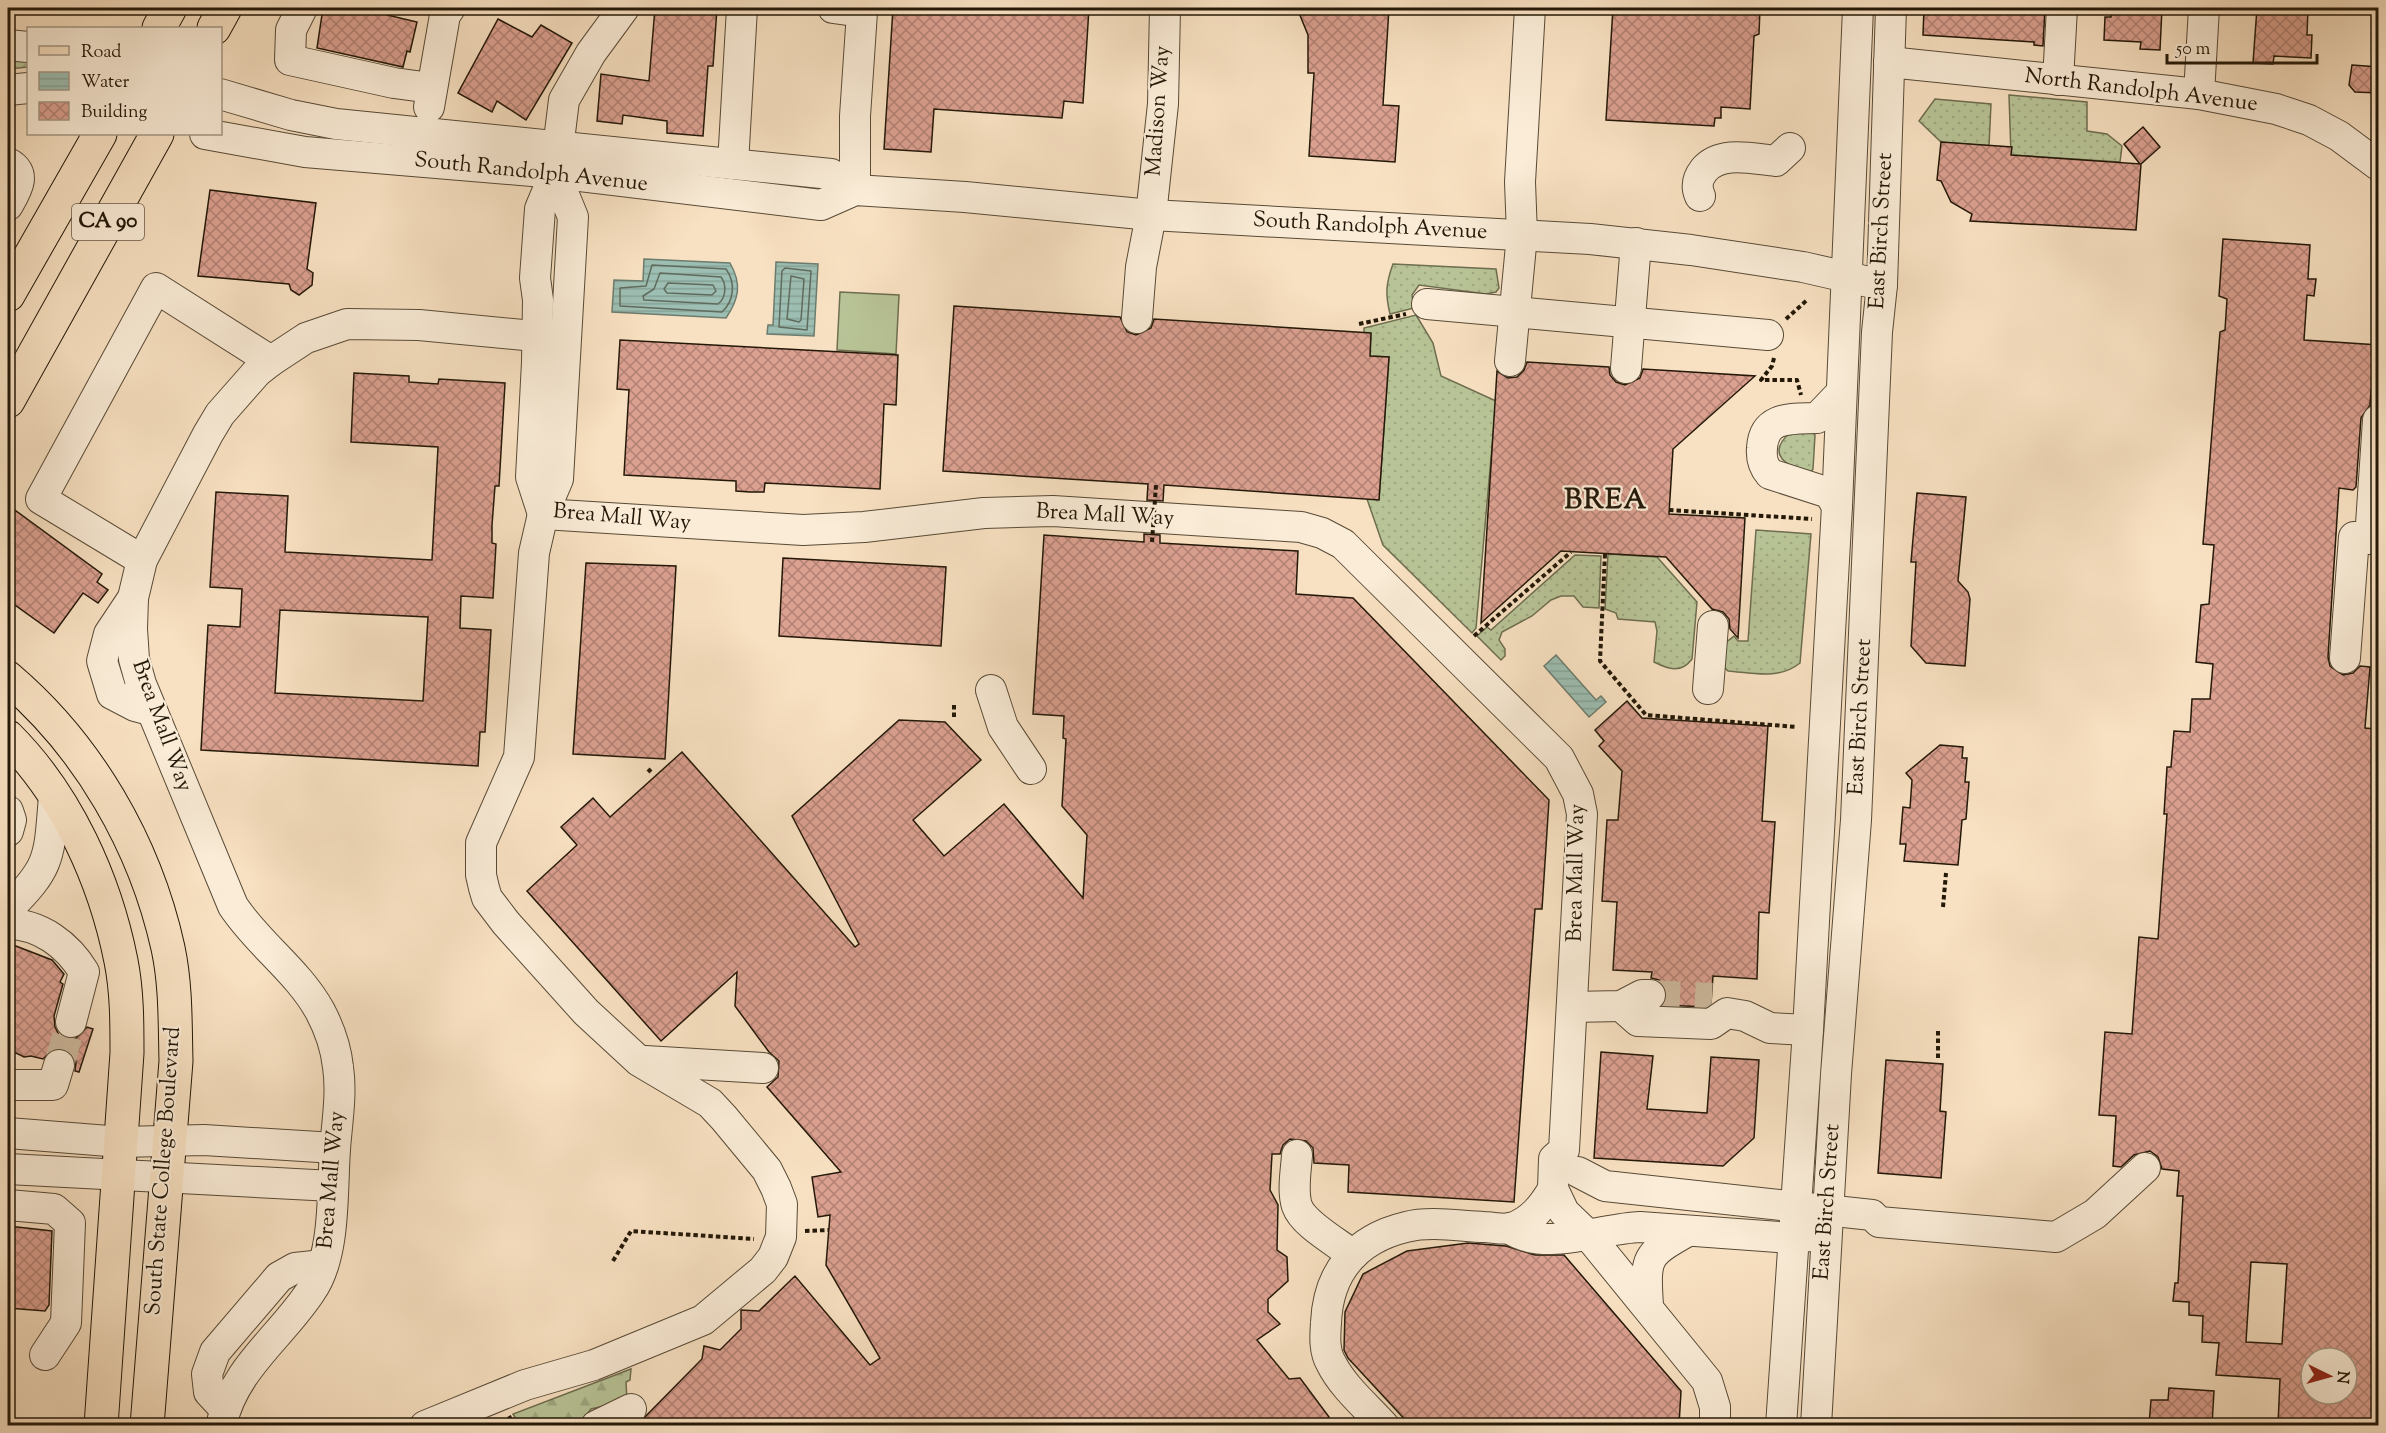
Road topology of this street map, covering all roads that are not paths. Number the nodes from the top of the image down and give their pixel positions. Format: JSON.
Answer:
{"nodes":[{"id":1,"x":170,"y":8,"type":"edge"},
{"id":2,"x":225,"y":8,"type":"edge"},
{"id":3,"x":302,"y":8,"type":"edge"},
{"id":4,"x":450,"y":8,"type":"edge"},
{"id":5,"x":624,"y":8,"type":"edge"},
{"id":6,"x":742,"y":8,"type":"edge"},
{"id":7,"x":833,"y":8,"type":"edge"},
{"id":8,"x":1165,"y":8,"type":"edge"},
{"id":9,"x":1530,"y":8,"type":"edge"},
{"id":10,"x":1858,"y":8,"type":"edge"},
{"id":11,"x":1891,"y":8,"type":"edge"},
{"id":12,"x":2062,"y":8,"type":"edge"},
{"id":13,"x":2204,"y":8,"type":"edge"},
{"id":14,"x":160,"y":27,"type":"edge"},
{"id":15,"x":215,"y":27,"type":"edge"},
{"id":16,"x":8,"y":45,"type":"edge"},
{"id":17,"x":27,"y":47,"type":"edge"},
{"id":18,"x":1889,"y":62,"type":"junction"},
{"id":19,"x":2058,"y":80,"type":"junction"},
{"id":20,"x":431,"y":87,"type":"junction"},
{"id":21,"x":27,"y":88,"type":"edge"},
{"id":22,"x":8,"y":90,"type":"edge"},
{"id":23,"x":2199,"y":94,"type":"junction"},
{"id":24,"x":222,"y":95,"type":"edge"},
{"id":25,"x":426,"y":131,"type":"junction"},
{"id":26,"x":99,"y":135,"type":"edge"},
{"id":27,"x":156,"y":135,"type":"edge"},
{"id":28,"x":211,"y":135,"type":"edge"},
{"id":29,"x":1790,"y":148,"type":"dead end"},
{"id":30,"x":556,"y":160,"type":"junction"},
{"id":31,"x":8,"y":163,"type":"edge"},
{"id":32,"x":733,"y":164,"type":"junction"},
{"id":33,"x":2379,"y":165,"type":"edge"},
{"id":34,"x":855,"y":190,"type":"junction"},
{"id":35,"x":1700,"y":196,"type":"dead end"},
{"id":36,"x":8,"y":205,"type":"edge"},
{"id":37,"x":1151,"y":215,"type":"junction"},
{"id":38,"x":1522,"y":235,"type":"junction"},
{"id":39,"x":1635,"y":243,"type":"junction"},
{"id":40,"x":1847,"y":276,"type":"junction"},
{"id":41,"x":1882,"y":285,"type":"junction"},
{"id":42,"x":8,"y":295,"type":"edge"},
{"id":43,"x":1427,"y":304,"type":"road end"},
{"id":44,"x":1514,"y":312,"type":"junction"},
{"id":45,"x":1144,"y":318,"type":"dead end"},
{"id":46,"x":1629,"y":322,"type":"junction"},
{"id":47,"x":1768,"y":335,"type":"road end"},
{"id":48,"x":552,"y":338,"type":"junction"},
{"id":49,"x":271,"y":361,"type":"junction"},
{"id":50,"x":1510,"y":361,"type":"dead end"},
{"id":51,"x":1626,"y":368,"type":"dead end"},
{"id":52,"x":1841,"y":393,"type":"junction"},
{"id":53,"x":8,"y":401,"type":"edge"},
{"id":54,"x":2379,"y":420,"type":"edge"},
{"id":55,"x":1825,"y":508,"type":"junction"},
{"id":56,"x":543,"y":514,"type":"junction"},
{"id":57,"x":2374,"y":539,"type":"edge"},
{"id":58,"x":142,"y":560,"type":"junction"},
{"id":59,"x":1713,"y":626,"type":"dead end"},
{"id":60,"x":2345,"y":658,"type":"dead end"},
{"id":61,"x":8,"y":678,"type":"edge"},
{"id":62,"x":1708,"y":689,"type":"dead end"},
{"id":63,"x":991,"y":690,"type":"dead end"},
{"id":64,"x":8,"y":737,"type":"edge"},
{"id":65,"x":1031,"y":769,"type":"dead end"},
{"id":66,"x":54,"y":796,"type":"junction"},
{"id":67,"x":8,"y":811,"type":"edge"},
{"id":68,"x":8,"y":831,"type":"edge"},
{"id":69,"x":8,"y":909,"type":"edge"},
{"id":70,"x":8,"y":924,"type":"edge"},
{"id":71,"x":1650,"y":995,"type":"tunnel mouth"},
{"id":72,"x":1621,"y":1006,"type":"junction"},
{"id":73,"x":1572,"y":1007,"type":"junction"},
{"id":74,"x":71,"y":1022,"type":"tunnel mouth"},
{"id":75,"x":1808,"y":1030,"type":"junction"},
{"id":76,"x":639,"y":1061,"type":"junction"},
{"id":77,"x":59,"y":1065,"type":"tunnel mouth"},
{"id":78,"x":763,"y":1068,"type":"dead end"},
{"id":79,"x":8,"y":1085,"type":"edge"},
{"id":80,"x":8,"y":1132,"type":"edge"},
{"id":81,"x":169,"y":1140,"type":"junction"},
{"id":82,"x":121,"y":1142,"type":"junction"},
{"id":83,"x":335,"y":1148,"type":"junction"},
{"id":84,"x":1297,"y":1155,"type":"dead end"},
{"id":85,"x":1571,"y":1161,"type":"junction"},
{"id":86,"x":2145,"y":1168,"type":"dead end"},
{"id":87,"x":8,"y":1169,"type":"edge"},
{"id":88,"x":119,"y":1176,"type":"junction"},
{"id":89,"x":166,"y":1176,"type":"junction"},
{"id":90,"x":333,"y":1186,"type":"junction"},
{"id":91,"x":1553,"y":1189,"type":"junction"},
{"id":92,"x":1644,"y":1192,"type":"junction"},
{"id":93,"x":8,"y":1205,"type":"edge"},
{"id":94,"x":1795,"y":1205,"type":"junction"},
{"id":95,"x":1827,"y":1222,"type":"junction"},
{"id":96,"x":1509,"y":1228,"type":"junction"},
{"id":97,"x":1688,"y":1231,"type":"junction"},
{"id":98,"x":1589,"y":1236,"type":"junction"},
{"id":99,"x":1792,"y":1238,"type":"junction"},
{"id":100,"x":1353,"y":1255,"type":"junction"},
{"id":101,"x":1648,"y":1306,"type":"junction"},
{"id":102,"x":45,"y":1355,"type":"dead end"},
{"id":103,"x":631,"y":1409,"type":"dead end"},
{"id":104,"x":222,"y":1417,"type":"edge"},
{"id":105,"x":100,"y":1425,"type":"edge"},
{"id":106,"x":147,"y":1425,"type":"edge"},
{"id":107,"x":425,"y":1425,"type":"edge"},
{"id":108,"x":596,"y":1425,"type":"edge"},
{"id":109,"x":1384,"y":1425,"type":"edge"},
{"id":110,"x":1715,"y":1425,"type":"edge"},
{"id":111,"x":1781,"y":1425,"type":"edge"},
{"id":112,"x":1816,"y":1425,"type":"edge"}],
"edges":[{"from":1,"to":14,"type":"main road"},
{"from":2,"to":15,"type":"main road"},
{"from":3,"to":20,"type":"street"},
{"from":4,"to":20,"type":"street"},
{"from":5,"to":30,"type":"street","name":"Brea Mall Way"},
{"from":6,"to":32,"type":"street"},
{"from":7,"to":34,"type":"street"},
{"from":8,"to":37,"type":"street","name":"Madison Way"},
{"from":9,"to":38,"type":"street"},
{"from":10,"to":40,"type":"street","name":"East Birch Street"},
{"from":11,"to":18,"type":"street","name":"East Birch Street"},
{"from":12,"to":19,"type":"street"},
{"from":13,"to":23,"type":"street"},
{"from":16,"to":17,"type":"street"},
{"from":18,"to":19,"type":"street","name":"North Randolph Avenue"},
{"from":18,"to":41,"type":"street","name":"East Birch Street"},
{"from":19,"to":23,"type":"street","name":"North Randolph Avenue"},
{"from":20,"to":25,"type":"street"},
{"from":21,"to":22,"type":"street"},
{"from":23,"to":33,"type":"street","name":"North Randolph Avenue"},
{"from":24,"to":25,"type":"street","name":"South Randolph Avenue"},
{"from":25,"to":30,"type":"street","name":"South Randolph Avenue"},
{"from":26,"to":42,"type":"main road","number":"CA 90"},
{"from":27,"to":53,"type":"main road","number":"CA 90"},
{"from":28,"to":30,"type":"street","name":"South Randolph Avenue"},
{"from":29,"to":35,"type":"street"},
{"from":30,"to":32,"type":"street","name":"South Randolph Avenue"},
{"from":30,"to":34,"type":"street","name":"South Randolph Avenue"},
{"from":30,"to":48,"type":"street","name":"Brea Mall Way"},
{"from":31,"to":36,"type":"street"},
{"from":32,"to":34,"type":"street","name":"South Randolph Avenue"},
{"from":34,"to":37,"type":"street","name":"South Randolph Avenue"},
{"from":37,"to":38,"type":"street","name":"South Randolph Avenue"},
{"from":37,"to":45,"type":"street","name":"Madison Way"},
{"from":38,"to":39,"type":"street","name":"South Randolph Avenue"},
{"from":38,"to":44,"type":"street"},
{"from":39,"to":40,"type":"street","name":"South Randolph Avenue"},
{"from":39,"to":46,"type":"street"},
{"from":40,"to":41,"type":"street","name":"South Randolph Avenue"},
{"from":40,"to":52,"type":"street","name":"East Birch Street"},
{"from":41,"to":95,"type":"street","name":"East Birch Street"},
{"from":43,"to":44,"type":"street"},
{"from":44,"to":46,"type":"street"},
{"from":44,"to":50,"type":"street"},
{"from":46,"to":47,"type":"street"},
{"from":46,"to":51,"type":"street"},
{"from":48,"to":49,"type":"street"},
{"from":48,"to":56,"type":"street","name":"Brea Mall Way"},
{"from":49,"to":58,"type":"street"},
{"from":49,"to":58,"type":"street"},
{"from":52,"to":55,"type":"street","name":"East Birch Street"},
{"from":52,"to":55,"type":"street"},
{"from":54,"to":57,"type":"street"},
{"from":55,"to":75,"type":"street","name":"East Birch Street"},
{"from":56,"to":73,"type":"street","name":"Brea Mall Way"},
{"from":56,"to":76,"type":"street"},
{"from":57,"to":60,"type":"street"},
{"from":58,"to":83,"type":"street","name":"Brea Mall Way"},
{"from":59,"to":62,"type":"street"},
{"from":61,"to":81,"type":"main road","name":"South State College Boulevard"},
{"from":63,"to":65,"type":"street"},
{"from":64,"to":66,"type":"main road","name":"South State College Boulevard"},
{"from":66,"to":69,"type":"street"},
{"from":66,"to":82,"type":"main road","name":"South State College Boulevard"},
{"from":67,"to":68,"type":"street"},
{"from":70,"to":74,"type":"street"},
{"from":71,"to":72,"type":"street"},
{"from":72,"to":73,"type":"street"},
{"from":72,"to":75,"type":"street"},
{"from":73,"to":85,"type":"street","name":"Brea Mall Way"},
{"from":75,"to":94,"type":"street","name":"East Birch Street"},
{"from":76,"to":78,"type":"street"},
{"from":76,"to":107,"type":"street"},
{"from":77,"to":79,"type":"street"},
{"from":80,"to":82,"type":"street"},
{"from":81,"to":82,"type":"street"},
{"from":81,"to":83,"type":"street"},
{"from":81,"to":89,"type":"main road","name":"South State College Boulevard"},
{"from":82,"to":88,"type":"main road","name":"South State College Boulevard"},
{"from":83,"to":90,"type":"street","name":"Brea Mall Way"},
{"from":84,"to":100,"type":"street"},
{"from":85,"to":91,"type":"street","name":"Brea Mall Way"},
{"from":85,"to":92,"type":"street"},
{"from":85,"to":98,"type":"street","name":"Brea Mall Way"},
{"from":86,"to":95,"type":"street"},
{"from":87,"to":88,"type":"street"},
{"from":88,"to":89,"type":"street"},
{"from":88,"to":105,"type":"main road","name":"South State College Boulevard"},
{"from":89,"to":90,"type":"street"},
{"from":89,"to":106,"type":"main road","name":"South State College Boulevard"},
{"from":90,"to":104,"type":"street","name":"Brea Mall Way"},
{"from":91,"to":96,"type":"street"},
{"from":91,"to":98,"type":"street"},
{"from":92,"to":94,"type":"street"},
{"from":92,"to":98,"type":"street"},
{"from":93,"to":102,"type":"street"},
{"from":94,"to":95,"type":"street"},
{"from":94,"to":99,"type":"street","name":"East Birch Street"},
{"from":95,"to":99,"type":"street"},
{"from":95,"to":112,"type":"street","name":"East Birch Street"},
{"from":96,"to":98,"type":"street"},
{"from":96,"to":100,"type":"street"},
{"from":97,"to":98,"type":"street"},
{"from":97,"to":99,"type":"street"},
{"from":97,"to":101,"type":"street"},
{"from":98,"to":101,"type":"street"},
{"from":99,"to":111,"type":"street","name":"East Birch Street"},
{"from":100,"to":109,"type":"street"},
{"from":101,"to":110,"type":"street"},
{"from":103,"to":108,"type":"street"}]}
